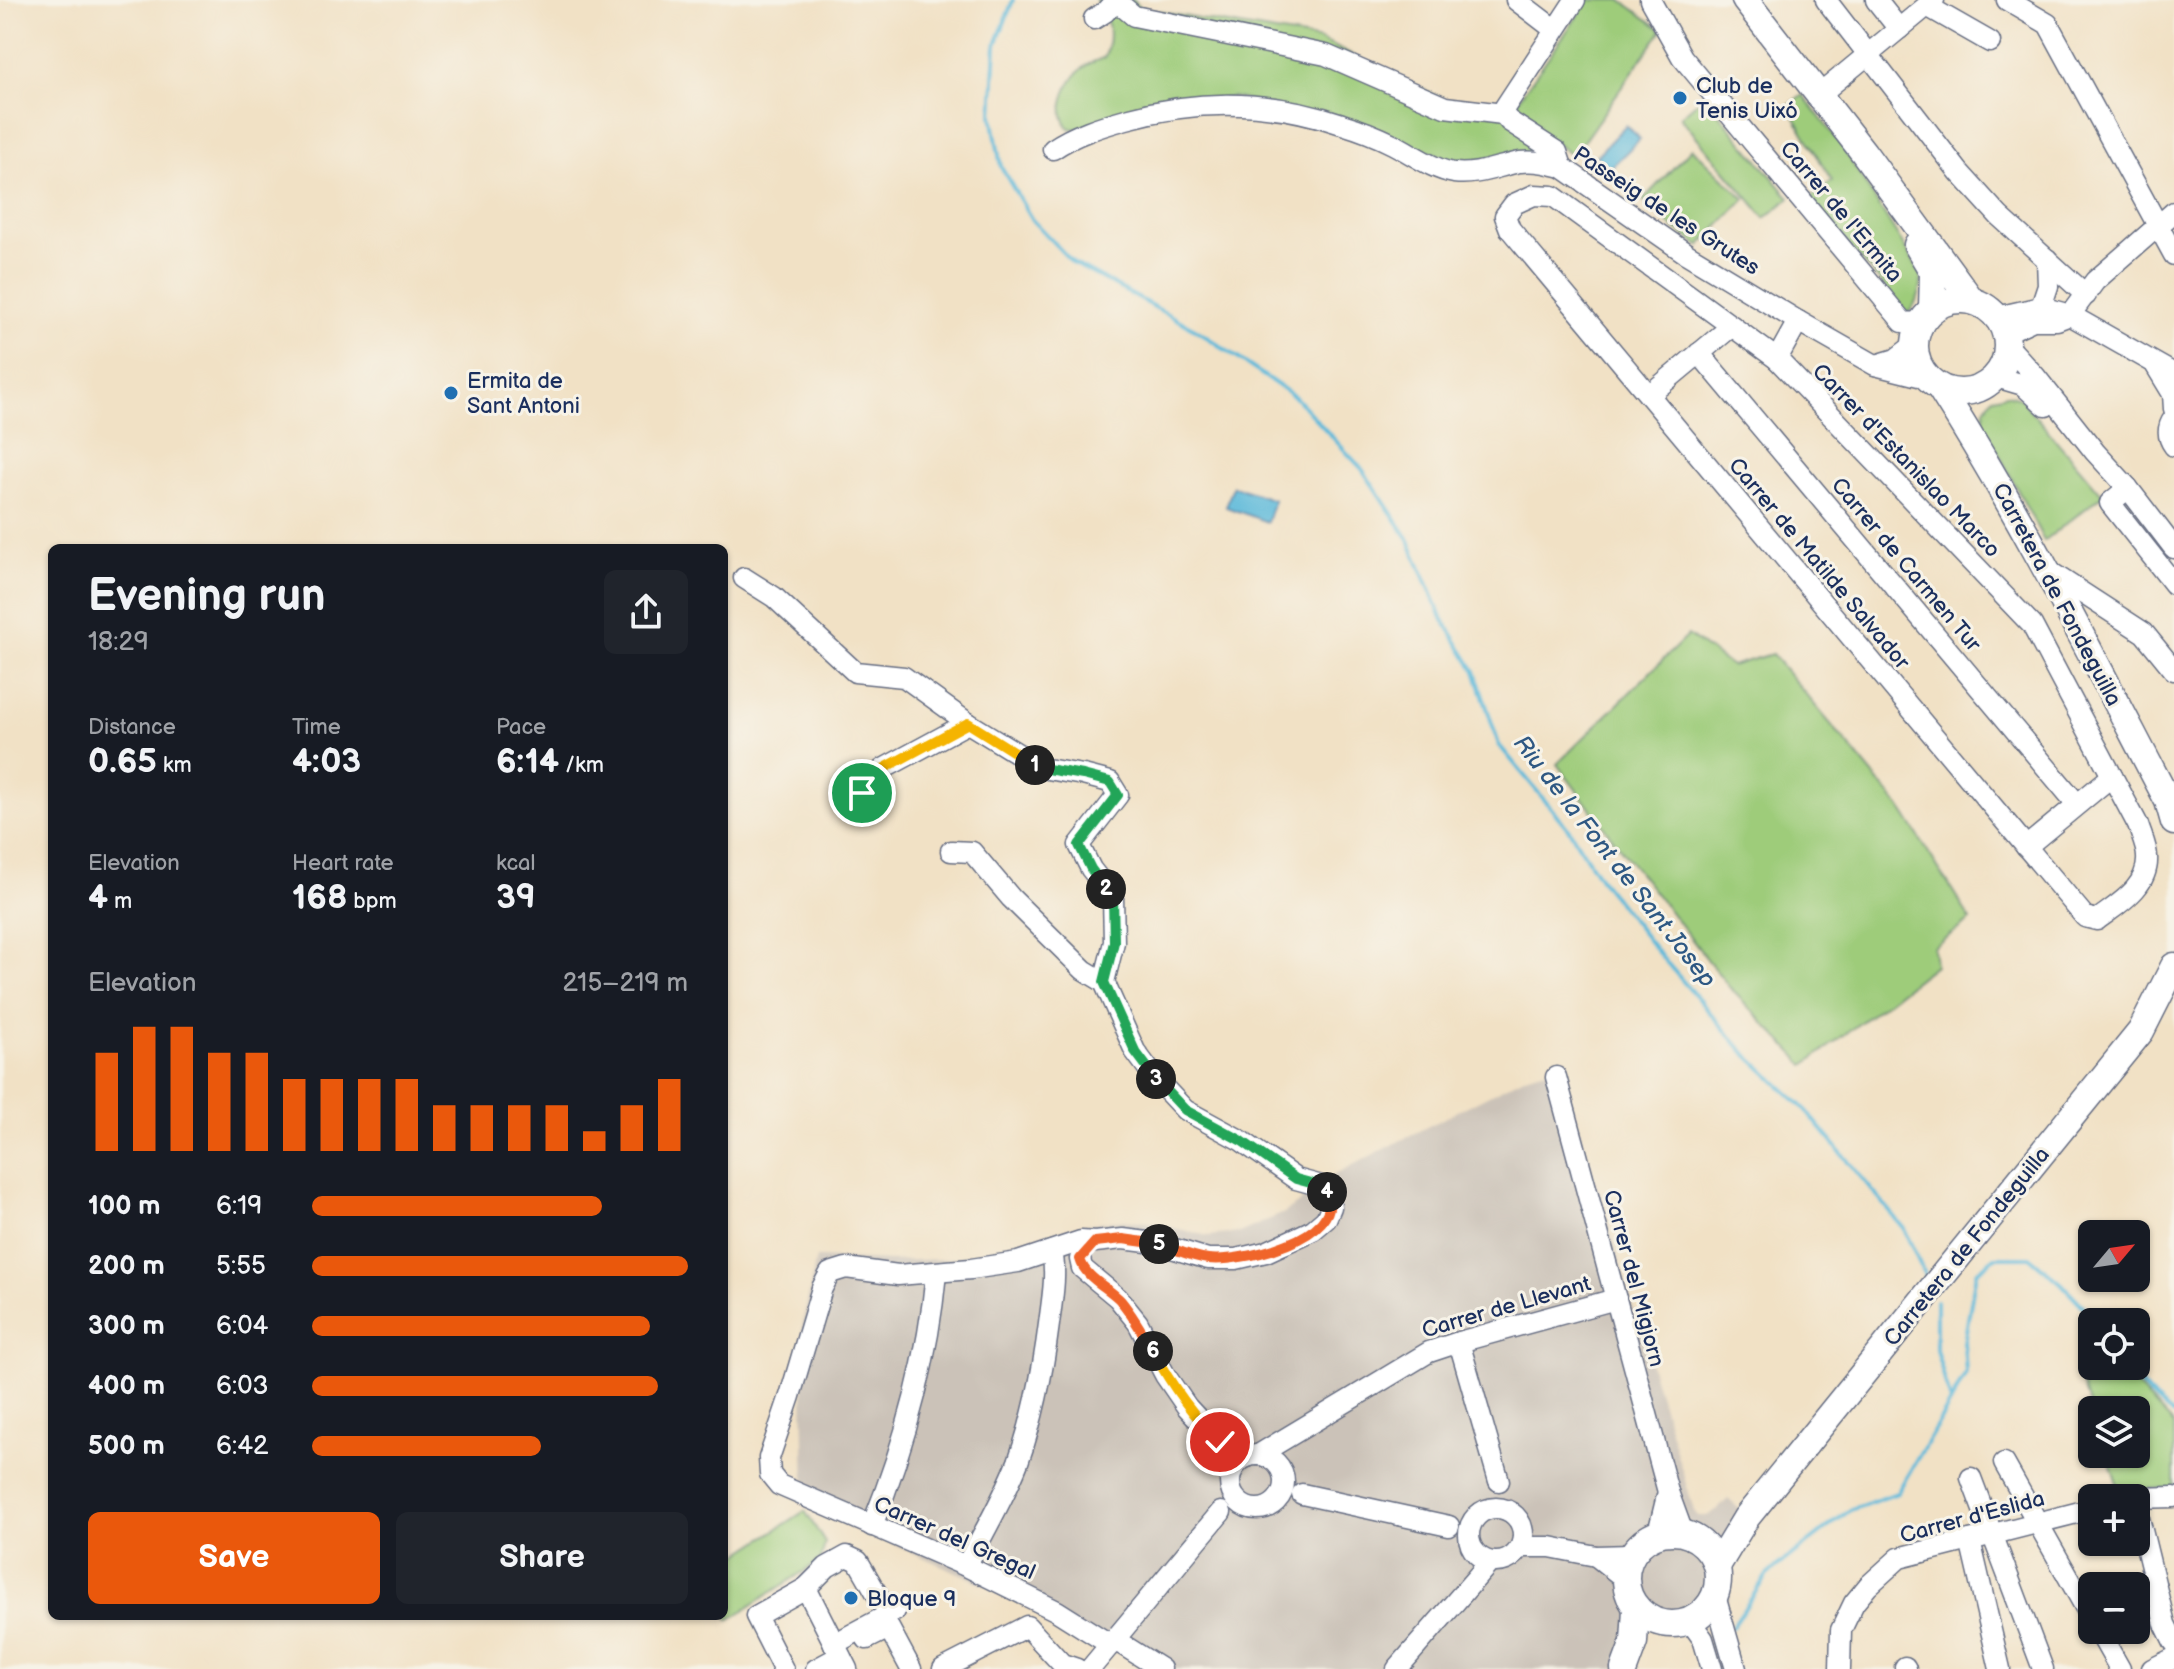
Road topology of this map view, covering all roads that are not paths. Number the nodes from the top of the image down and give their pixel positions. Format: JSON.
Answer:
{"nodes":[{"id":1,"x":1115,"y":0,"type":"edge"},
{"id":2,"x":1516,"y":0,"type":"edge"},
{"id":3,"x":1575,"y":0,"type":"edge"},
{"id":4,"x":1650,"y":0,"type":"edge"},
{"id":5,"x":1826,"y":0,"type":"edge"},
{"id":6,"x":1876,"y":0,"type":"edge"},
{"id":7,"x":2007,"y":0,"type":"edge"},
{"id":8,"x":1753,"y":3,"type":"edge"},
{"id":9,"x":1931,"y":3,"type":"edge"},
{"id":10,"x":1094,"y":19,"type":"dead end"},
{"id":11,"x":1554,"y":29,"type":"junction"},
{"id":12,"x":1899,"y":29,"type":"junction"},
{"id":13,"x":1990,"y":42,"type":"dead end"},
{"id":14,"x":1869,"y":54,"type":"junction"},
{"id":15,"x":1819,"y":95,"type":"junction"},
{"id":16,"x":1503,"y":114,"type":"junction"},
{"id":17,"x":1053,"y":149,"type":"dead end"},
{"id":18,"x":1864,"y":153,"type":"junction"},
{"id":19,"x":1562,"y":167,"type":"junction"},
{"id":20,"x":2166,"y":219,"type":"edge"},
{"id":21,"x":1510,"y":229,"type":"joint"},
{"id":22,"x":2174,"y":255,"type":"edge"},
{"id":23,"x":2047,"y":259,"type":"junction"},
{"id":24,"x":2086,"y":295,"type":"junction"},
{"id":25,"x":1972,"y":301,"type":"junction"},
{"id":26,"x":2041,"y":307,"type":"junction"},
{"id":27,"x":2070,"y":315,"type":"junction"},
{"id":28,"x":1798,"y":321,"type":"junction"},
{"id":29,"x":1732,"y":326,"type":"junction"},
{"id":30,"x":1922,"y":326,"type":"junction"},
{"id":31,"x":2003,"y":332,"type":"junction"},
{"id":32,"x":1699,"y":353,"type":"junction"},
{"id":33,"x":1777,"y":359,"type":"junction"},
{"id":34,"x":2154,"y":362,"type":"junction"},
{"id":35,"x":1875,"y":365,"type":"junction"},
{"id":36,"x":2174,"y":374,"type":"edge"},
{"id":37,"x":1989,"y":382,"type":"junction"},
{"id":38,"x":1933,"y":383,"type":"junction"},
{"id":39,"x":1649,"y":395,"type":"junction"},
{"id":40,"x":2174,"y":409,"type":"edge"},
{"id":41,"x":2174,"y":418,"type":"edge"},
{"id":42,"x":2174,"y":446,"type":"edge"},
{"id":43,"x":2095,"y":452,"type":"junction"},
{"id":44,"x":1982,"y":453,"type":"junction"},
{"id":45,"x":2128,"y":488,"type":"junction"},
{"id":46,"x":2174,"y":548,"type":"edge"},
{"id":47,"x":2045,"y":569,"type":"junction"},
{"id":48,"x":744,"y":578,"type":"dead end"},
{"id":49,"x":2174,"y":584,"type":"edge"},
{"id":50,"x":2174,"y":670,"type":"edge"},
{"id":51,"x":968,"y":723,"type":"junction"},
{"id":52,"x":2112,"y":776,"type":"junction"},
{"id":53,"x":862,"y":793,"type":"dead end"},
{"id":54,"x":2077,"y":804,"type":"junction"},
{"id":55,"x":2174,"y":822,"type":"edge"},
{"id":56,"x":2026,"y":847,"type":"junction"},
{"id":57,"x":951,"y":851,"type":"dead end"},
{"id":58,"x":2097,"y":920,"type":"joint"},
{"id":59,"x":2174,"y":966,"type":"edge"},
{"id":60,"x":1104,"y":982,"type":"junction"},
{"id":61,"x":1556,"y":1077,"type":"dead end"},
{"id":62,"x":1074,"y":1258,"type":"junction"},
{"id":63,"x":936,"y":1273,"type":"junction"},
{"id":64,"x":1616,"y":1299,"type":"junction"},
{"id":65,"x":1459,"y":1342,"type":"junction"},
{"id":66,"x":1253,"y":1460,"type":"junction"},
{"id":67,"x":2004,"y":1463,"type":"dead end"},
{"id":68,"x":1971,"y":1478,"type":"dead end"},
{"id":69,"x":1288,"y":1492,"type":"junction"},
{"id":70,"x":2174,"y":1497,"type":"edge"},
{"id":71,"x":1237,"y":1498,"type":"junction"},
{"id":72,"x":2150,"y":1498,"type":"edge"},
{"id":73,"x":1501,"y":1509,"type":"junction"},
{"id":74,"x":2078,"y":1513,"type":"edge"},
{"id":75,"x":1746,"y":1518,"type":"junction"},
{"id":76,"x":2038,"y":1523,"type":"junction"},
{"id":77,"x":872,"y":1526,"type":"junction"},
{"id":78,"x":1993,"y":1534,"type":"junction"},
{"id":79,"x":1681,"y":1536,"type":"junction"},
{"id":80,"x":1522,"y":1540,"type":"junction"},
{"id":81,"x":1970,"y":1540,"type":"junction"},
{"id":82,"x":1477,"y":1545,"type":"junction"},
{"id":83,"x":2148,"y":1556,"type":"edge"},
{"id":84,"x":966,"y":1566,"type":"junction"},
{"id":85,"x":1717,"y":1566,"type":"junction"},
{"id":86,"x":1628,"y":1567,"type":"junction"},
{"id":87,"x":806,"y":1588,"type":"junction"},
{"id":88,"x":2078,"y":1594,"type":"edge"},
{"id":89,"x":1717,"y":1604,"type":"junction"},
{"id":90,"x":1636,"y":1609,"type":"junction"},
{"id":91,"x":1689,"y":1628,"type":"junction"},
{"id":92,"x":1113,"y":1642,"type":"junction"},
{"id":93,"x":2106,"y":1644,"type":"edge"},
{"id":94,"x":840,"y":1656,"type":"edge"},
{"id":95,"x":2169,"y":1659,"type":"edge"},
{"id":96,"x":984,"y":1660,"type":"edge"},
{"id":97,"x":1067,"y":1667,"type":"edge"},
{"id":98,"x":783,"y":1669,"type":"edge"},
{"id":99,"x":816,"y":1669,"type":"edge"},
{"id":100,"x":911,"y":1669,"type":"edge"},
{"id":101,"x":943,"y":1669,"type":"edge"},
{"id":102,"x":1090,"y":1669,"type":"edge"},
{"id":103,"x":1161,"y":1669,"type":"edge"},
{"id":104,"x":1397,"y":1669,"type":"edge"},
{"id":105,"x":1624,"y":1669,"type":"edge"},
{"id":106,"x":1632,"y":1669,"type":"edge"},
{"id":107,"x":1712,"y":1669,"type":"edge"},
{"id":108,"x":1736,"y":1669,"type":"edge"},
{"id":109,"x":1840,"y":1669,"type":"edge"},
{"id":110,"x":2000,"y":1669,"type":"edge"},
{"id":111,"x":2043,"y":1669,"type":"edge"},
{"id":112,"x":2120,"y":1669,"type":"edge"}],
"edges":[{"from":1,"to":10,"type":"street"},
{"from":1,"to":16,"type":"street"},
{"from":2,"to":11,"type":"street"},
{"from":3,"to":11,"type":"street"},
{"from":4,"to":30,"type":"street","name":"Carrer de l'Ermita"},
{"from":5,"to":14,"type":"street"},
{"from":6,"to":12,"type":"street"},
{"from":7,"to":20,"type":"street"},
{"from":8,"to":15,"type":"main road"},
{"from":9,"to":12,"type":"street"},
{"from":9,"to":13,"type":"street"},
{"from":11,"to":16,"type":"street"},
{"from":12,"to":14,"type":"street"},
{"from":14,"to":15,"type":"street"},
{"from":14,"to":23,"type":"street"},
{"from":15,"to":18,"type":"main road"},
{"from":16,"to":19,"type":"street"},
{"from":17,"to":19,"type":"street","name":"Passeig de les Grutes"},
{"from":18,"to":25,"type":"main road"},
{"from":18,"to":30,"type":"main road"},
{"from":19,"to":28,"type":"street","name":"Passeig de les Grutes"},
{"from":20,"to":22,"type":"street"},
{"from":20,"to":24,"type":"street"},
{"from":21,"to":29,"type":"street","name":"Carrer d'Estanislao Marco"},
{"from":21,"to":39,"type":"street","name":"Carrer de Matilde Salvador"},
{"from":23,"to":24,"type":"street"},
{"from":23,"to":26,"type":"street"},
{"from":24,"to":27,"type":"street"},
{"from":25,"to":30,"type":"main road"},
{"from":25,"to":31,"type":"main road"},
{"from":26,"to":27,"type":"street"},
{"from":26,"to":31,"type":"street"},
{"from":27,"to":31,"type":"street"},
{"from":27,"to":34,"type":"street"},
{"from":28,"to":33,"type":"street"},
{"from":28,"to":35,"type":"street","name":"Passeig de les Grutes"},
{"from":29,"to":32,"type":"street"},
{"from":29,"to":33,"type":"street","name":"Carrer d'Estanislao Marco"},
{"from":30,"to":35,"type":"street"},
{"from":30,"to":38,"type":"main road"},
{"from":31,"to":37,"type":"main road"},
{"from":31,"to":43,"type":"street"},
{"from":32,"to":39,"type":"street"},
{"from":32,"to":54,"type":"street","name":"Carrer de Carmen Tur"},
{"from":33,"to":52,"type":"street","name":"Carrer d'Estanislao Marco"},
{"from":34,"to":36,"type":"street"},
{"from":34,"to":40,"type":"street"},
{"from":35,"to":38,"type":"street","name":"Passeig de les Grutes"},
{"from":37,"to":38,"type":"main road"},
{"from":37,"to":43,"type":"street"},
{"from":37,"to":44,"type":"main road","name":"Carretera de Fondeguilla"},
{"from":38,"to":44,"type":"main road","name":"Carretera de Fondeguilla"},
{"from":39,"to":56,"type":"street","name":"Carrer de Matilde Salvador"},
{"from":41,"to":42,"type":"street"},
{"from":43,"to":45,"type":"street"},
{"from":44,"to":47,"type":"main road","name":"Carretera de Fondeguilla"},
{"from":45,"to":46,"type":"street"},
{"from":45,"to":49,"type":"street"},
{"from":47,"to":50,"type":"street"},
{"from":47,"to":55,"type":"main road","name":"Carretera de Fondeguilla"},
{"from":48,"to":51,"type":"street"},
{"from":51,"to":53,"type":"street"},
{"from":51,"to":60,"type":"street"},
{"from":52,"to":54,"type":"street"},
{"from":52,"to":58,"type":"street","name":"Carrer d'Estanislao Marco"},
{"from":54,"to":56,"type":"street"},
{"from":56,"to":58,"type":"street","name":"Carrer de Matilde Salvador"},
{"from":57,"to":60,"type":"street"},
{"from":59,"to":75,"type":"main road","name":"Carretera de Fondeguilla"},
{"from":60,"to":62,"type":"street"},
{"from":61,"to":64,"type":"street","name":"Carrer del Migjorn"},
{"from":62,"to":63,"type":"street"},
{"from":62,"to":66,"type":"street"},
{"from":62,"to":84,"type":"street"},
{"from":63,"to":77,"type":"street"},
{"from":63,"to":77,"type":"street","name":"Carrer del Gregal"},
{"from":64,"to":65,"type":"street","name":"Carrer de Llevant"},
{"from":64,"to":79,"type":"street","name":"Carrer del Migjorn"},
{"from":65,"to":66,"type":"street","name":"Carrer de Llevant"},
{"from":65,"to":73,"type":"street"},
{"from":66,"to":69,"type":"street"},
{"from":66,"to":71,"type":"street"},
{"from":67,"to":76,"type":"street"},
{"from":68,"to":78,"type":"street"},
{"from":69,"to":71,"type":"street"},
{"from":69,"to":82,"type":"street"},
{"from":70,"to":72,"type":"street"},
{"from":71,"to":92,"type":"street"},
{"from":73,"to":80,"type":"street"},
{"from":73,"to":82,"type":"street"},
{"from":74,"to":76,"type":"street","name":"Carrer d'Eslida"},
{"from":75,"to":79,"type":"main road","name":"Carretera de Fondeguilla"},
{"from":75,"to":85,"type":"main road","name":"Carretera de Fondeguilla"},
{"from":76,"to":78,"type":"street","name":"Carrer d'Eslida"},
{"from":76,"to":88,"type":"street"},
{"from":77,"to":84,"type":"street","name":"Carrer del Gregal"},
{"from":78,"to":81,"type":"street","name":"Carrer d'Eslida"},
{"from":78,"to":111,"type":"street"},
{"from":79,"to":85,"type":"main road"},
{"from":79,"to":86,"type":"main road"},
{"from":80,"to":82,"type":"street"},
{"from":80,"to":86,"type":"street"},
{"from":81,"to":109,"type":"street","name":"Carrer d'Eslida"},
{"from":81,"to":110,"type":"street"},
{"from":82,"to":104,"type":"street"},
{"from":83,"to":95,"type":"street"},
{"from":84,"to":92,"type":"street","name":"Carrer del Gregal"},
{"from":85,"to":89,"type":"main road"},
{"from":86,"to":90,"type":"main road"},
{"from":87,"to":94,"type":"street"},
{"from":87,"to":94,"type":"street"},
{"from":87,"to":98,"type":"street"},
{"from":89,"to":91,"type":"main road"},
{"from":89,"to":108,"type":"street"},
{"from":90,"to":91,"type":"main road"},
{"from":90,"to":105,"type":"main road"},
{"from":91,"to":106,"type":"main road"},
{"from":91,"to":107,"type":"street"},
{"from":92,"to":102,"type":"street"},
{"from":92,"to":103,"type":"street","name":"Carrer del Gregal"},
{"from":93,"to":112,"type":"street"},
{"from":94,"to":99,"type":"street"},
{"from":94,"to":100,"type":"street"},
{"from":96,"to":97,"type":"street"},
{"from":96,"to":101,"type":"street"}]}
